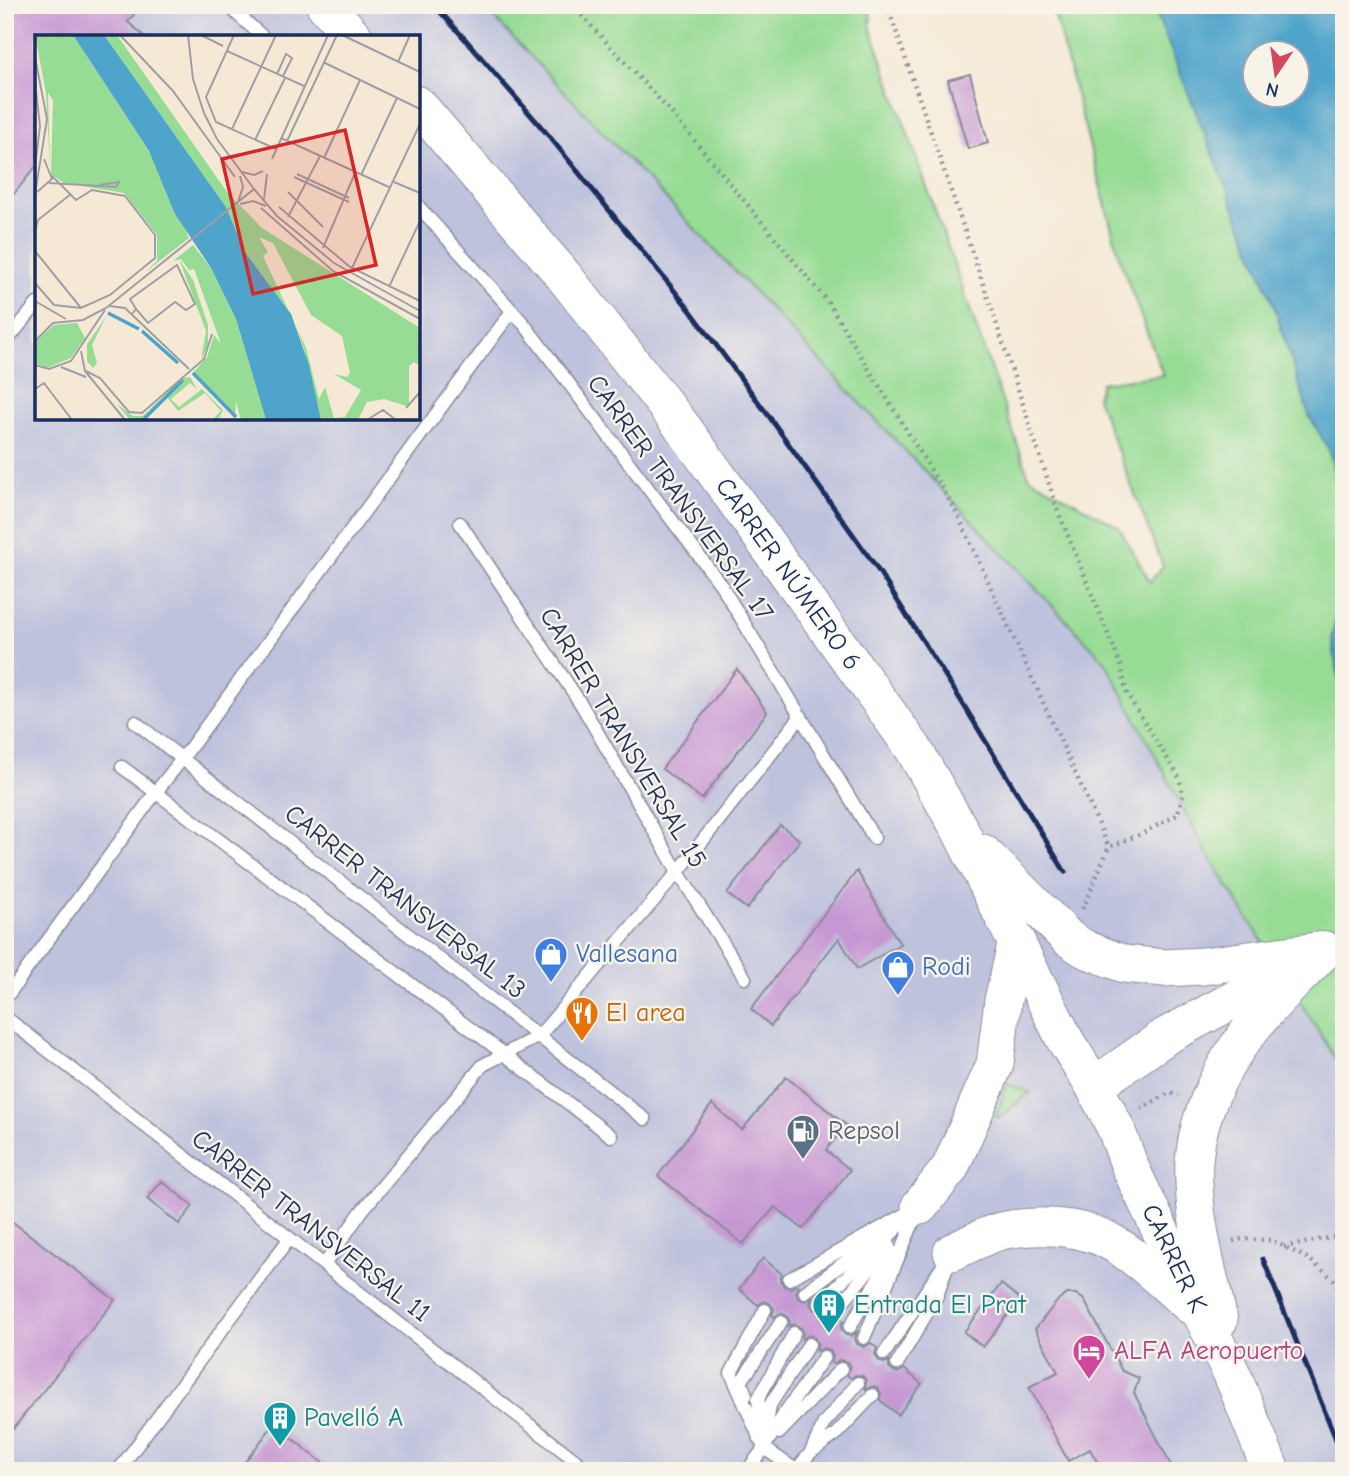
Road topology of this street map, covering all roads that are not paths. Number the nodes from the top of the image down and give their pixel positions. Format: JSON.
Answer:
{"nodes":[{"id":1,"x":227,"y":5,"type":"edge"},
{"id":2,"x":325,"y":5,"type":"edge"},
{"id":3,"x":258,"y":35,"type":"edge"},
{"id":4,"x":352,"y":35,"type":"edge"},
{"id":5,"x":420,"y":107,"type":"edge"},
{"id":6,"x":420,"y":208,"type":"edge"},
{"id":7,"x":35,"y":306,"type":"edge"},
{"id":8,"x":512,"y":311,"type":"junction"},
{"id":9,"x":5,"y":343,"type":"edge"},
{"id":10,"x":460,"y":523,"type":"dead end"},
{"id":11,"x":801,"y":716,"type":"junction"},
{"id":12,"x":135,"y":722,"type":"dead end"},
{"id":13,"x":182,"y":759,"type":"junction"},
{"id":14,"x":122,"y":767,"type":"dead end"},
{"id":15,"x":156,"y":792,"type":"junction"},
{"id":16,"x":960,"y":830,"type":"junction"},
{"id":17,"x":874,"y":838,"type":"dead end"},
{"id":18,"x":678,"y":872,"type":"junction"},
{"id":19,"x":1017,"y":941,"type":"junction"},
{"id":20,"x":1334,"y":946,"type":"edge"},
{"id":21,"x":745,"y":978,"type":"dead end"},
{"id":22,"x":5,"y":999,"type":"edge"},
{"id":23,"x":5,"y":1017,"type":"edge"},
{"id":24,"x":540,"y":1035,"type":"junction"},
{"id":25,"x":505,"y":1054,"type":"junction"},
{"id":26,"x":1094,"y":1086,"type":"junction"},
{"id":27,"x":645,"y":1119,"type":"dead end"},
{"id":28,"x":611,"y":1136,"type":"dead end"},
{"id":29,"x":920,"y":1206,"type":"junction"},
{"id":30,"x":289,"y":1240,"type":"junction"},
{"id":31,"x":952,"y":1252,"type":"junction"},
{"id":32,"x":324,"y":1265,"type":"junction"},
{"id":33,"x":789,"y":1279,"type":"dead end"},
{"id":34,"x":805,"y":1292,"type":"dead end"},
{"id":35,"x":819,"y":1303,"type":"dead end"},
{"id":36,"x":765,"y":1310,"type":"dead end"},
{"id":37,"x":833,"y":1314,"type":"dead end"},
{"id":38,"x":1200,"y":1314,"type":"junction"},
{"id":39,"x":780,"y":1322,"type":"dead end"},
{"id":40,"x":850,"y":1327,"type":"dead end"},
{"id":41,"x":794,"y":1333,"type":"dead end"},
{"id":42,"x":864,"y":1338,"type":"dead end"},
{"id":43,"x":809,"y":1344,"type":"dead end"},
{"id":44,"x":884,"y":1354,"type":"dead end"},
{"id":45,"x":824,"y":1357,"type":"dead end"},
{"id":46,"x":897,"y":1364,"type":"dead end"},
{"id":47,"x":841,"y":1370,"type":"dead end"},
{"id":48,"x":1232,"y":1374,"type":"junction"},
{"id":49,"x":858,"y":1383,"type":"dead end"},
{"id":50,"x":873,"y":1395,"type":"dead end"},
{"id":51,"x":764,"y":1448,"type":"junction"},
{"id":52,"x":810,"y":1452,"type":"junction"},
{"id":53,"x":796,"y":1470,"type":"edge"},
{"id":54,"x":118,"y":1471,"type":"edge"},
{"id":55,"x":589,"y":1471,"type":"edge"},
{"id":56,"x":747,"y":1471,"type":"edge"},
{"id":57,"x":1271,"y":1471,"type":"edge"}],
"edges":[{"from":1,"to":3,"type":"lane"},
{"from":2,"to":4,"type":"main road"},
{"from":5,"to":16,"type":"main road","name":"CARRER NÚMERO 6"},
{"from":6,"to":8,"type":"lane","name":"CARRER TRANSVERSAL 17"},
{"from":7,"to":9,"type":"lane"},
{"from":8,"to":11,"type":"lane","name":"CARRER TRANSVERSAL 17"},
{"from":8,"to":13,"type":"lane"},
{"from":10,"to":18,"type":"lane","name":"CARRER TRANSVERSAL 15"},
{"from":11,"to":17,"type":"lane","name":"CARRER TRANSVERSAL 17"},
{"from":11,"to":18,"type":"lane"},
{"from":12,"to":13,"type":"lane","name":"CARRER TRANSVERSAL 13"},
{"from":13,"to":15,"type":"lane"},
{"from":13,"to":24,"type":"lane","name":"CARRER TRANSVERSAL 13"},
{"from":14,"to":15,"type":"lane"},
{"from":15,"to":22,"type":"lane"},
{"from":15,"to":25,"type":"lane"},
{"from":16,"to":19,"type":"main road","name":"CARRER NÚMERO 6"},
{"from":16,"to":20,"type":"main road"},
{"from":18,"to":21,"type":"lane","name":"CARRER TRANSVERSAL 15"},
{"from":18,"to":24,"type":"lane"},
{"from":19,"to":26,"type":"main road","name":"CARRER NÚMERO 6"},
{"from":19,"to":29,"type":"main road"},
{"from":20,"to":26,"type":"main road"},
{"from":20,"to":48,"type":"main road"},
{"from":23,"to":30,"type":"lane","name":"CARRER TRANSVERSAL 11"},
{"from":24,"to":25,"type":"lane"},
{"from":24,"to":27,"type":"lane","name":"CARRER TRANSVERSAL 13"},
{"from":25,"to":28,"type":"lane"},
{"from":25,"to":32,"type":"lane"},
{"from":26,"to":38,"type":"main road","name":"CARRER K"},
{"from":29,"to":33,"type":"lane"},
{"from":29,"to":34,"type":"lane"},
{"from":29,"to":35,"type":"lane"},
{"from":29,"to":37,"type":"lane"},
{"from":29,"to":40,"type":"lane"},
{"from":29,"to":42,"type":"lane"},
{"from":30,"to":32,"type":"lane","name":"CARRER TRANSVERSAL 11"},
{"from":30,"to":54,"type":"lane"},
{"from":31,"to":38,"type":"main road"},
{"from":31,"to":44,"type":"lane"},
{"from":31,"to":46,"type":"lane"},
{"from":32,"to":55,"type":"lane","name":"CARRER TRANSVERSAL 11"},
{"from":36,"to":51,"type":"lane"},
{"from":38,"to":48,"type":"main road","name":"CARRER K"},
{"from":39,"to":51,"type":"lane"},
{"from":41,"to":51,"type":"lane"},
{"from":43,"to":51,"type":"lane"},
{"from":45,"to":51,"type":"lane"},
{"from":47,"to":51,"type":"lane"},
{"from":48,"to":57,"type":"main road","name":"CARRER K"},
{"from":49,"to":52,"type":"lane"},
{"from":50,"to":52,"type":"lane"},
{"from":51,"to":53,"type":"lane"},
{"from":51,"to":56,"type":"lane"},
{"from":52,"to":53,"type":"lane"}]}
